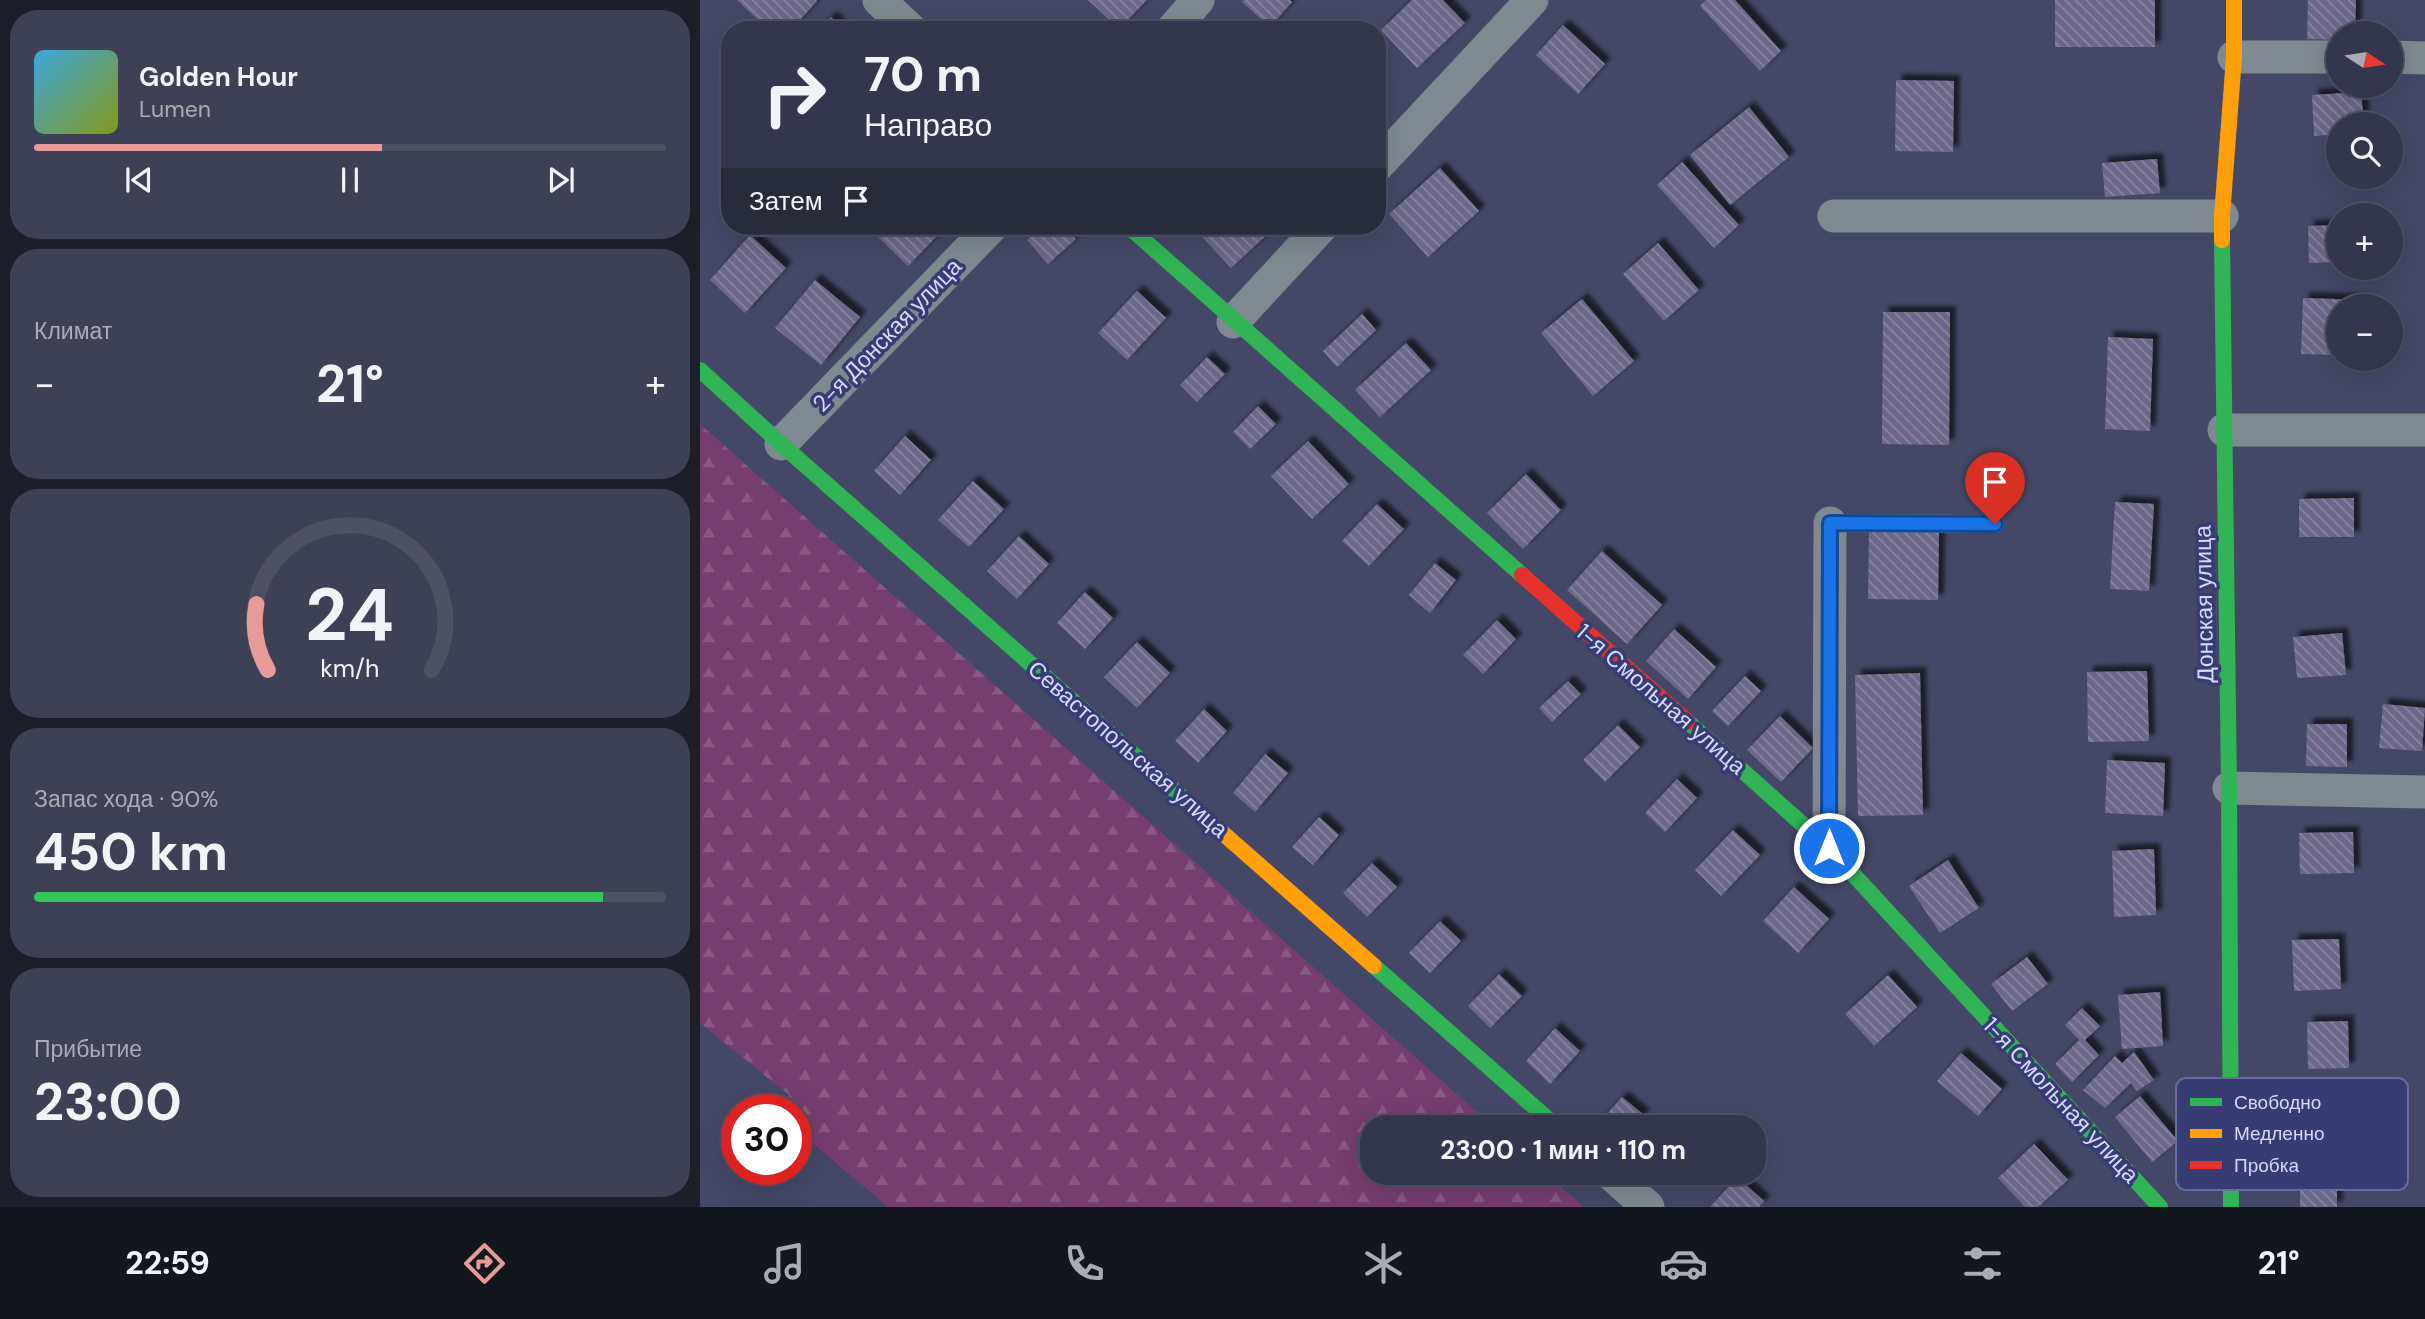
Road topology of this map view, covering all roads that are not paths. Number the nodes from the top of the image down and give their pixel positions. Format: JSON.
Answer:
{"nodes":[{"id":1,"x":878,"y":0,"type":"edge"},
{"id":2,"x":1198,"y":0,"type":"edge"},
{"id":3,"x":1532,"y":0,"type":"edge"},
{"id":4,"x":2234,"y":0,"type":"edge"},
{"id":5,"x":901,"y":21,"type":"edge"},
{"id":6,"x":1180,"y":21,"type":"edge"},
{"id":7,"x":2234,"y":57,"type":"junction"},
{"id":8,"x":2326,"y":57,"type":"edge"},
{"id":9,"x":2403,"y":57,"type":"edge"},
{"id":10,"x":2425,"y":58,"type":"edge"},
{"id":11,"x":1386,"y":156,"type":"edge"},
{"id":12,"x":1834,"y":216,"type":"dead end"},
{"id":13,"x":2222,"y":216,"type":"junction"},
{"id":14,"x":983,"y":235,"type":"edge"},
{"id":15,"x":1138,"y":235,"type":"edge"},
{"id":16,"x":1314,"y":235,"type":"edge"},
{"id":17,"x":1233,"y":322,"type":"junction"},
{"id":18,"x":700,"y":370,"type":"edge"},
{"id":19,"x":2425,"y":429,"type":"edge"},
{"id":20,"x":2224,"y":430,"type":"junction"},
{"id":21,"x":781,"y":444,"type":"junction"},
{"id":22,"x":1830,"y":523,"type":"joint"},
{"id":23,"x":1995,"y":524,"type":"dead end"},
{"id":24,"x":2229,"y":788,"type":"junction"},
{"id":25,"x":2425,"y":792,"type":"edge"},
{"id":26,"x":1829,"y":848,"type":"junction"},
{"id":27,"x":2230,"y":1078,"type":"edge"},
{"id":28,"x":1543,"y":1115,"type":"edge"},
{"id":29,"x":1623,"y":1185,"type":"edge"},
{"id":30,"x":1648,"y":1207,"type":"edge"},
{"id":31,"x":2160,"y":1207,"type":"edge"}],
"edges":[{"from":1,"to":5,"type":"street"},
{"from":2,"to":6,"type":"street"},
{"from":3,"to":11,"type":"street"},
{"from":4,"to":7,"type":"street","name":"Донская улица"},
{"from":7,"to":8,"type":"street"},
{"from":7,"to":13,"type":"street","name":"Донская улица"},
{"from":9,"to":10,"type":"street"},
{"from":12,"to":13,"type":"street"},
{"from":13,"to":20,"type":"street","name":"Донская улица"},
{"from":14,"to":21,"type":"street","name":"2-я Донская улица"},
{"from":15,"to":17,"type":"street","name":"1-я Смольная улица"},
{"from":16,"to":17,"type":"street"},
{"from":17,"to":26,"type":"street","name":"1-я Смольная улица"},
{"from":18,"to":21,"type":"street","name":"Севастопольская улица"},
{"from":19,"to":20,"type":"street"},
{"from":20,"to":24,"type":"street","name":"Донская улица"},
{"from":21,"to":28,"type":"street","name":"Севастопольская улица"},
{"from":22,"to":23,"type":"lane"},
{"from":22,"to":26,"type":"street"},
{"from":24,"to":25,"type":"street"},
{"from":24,"to":27,"type":"street","name":"Донская улица"},
{"from":26,"to":31,"type":"street","name":"1-я Смольная улица"},
{"from":29,"to":30,"type":"street"}]}
